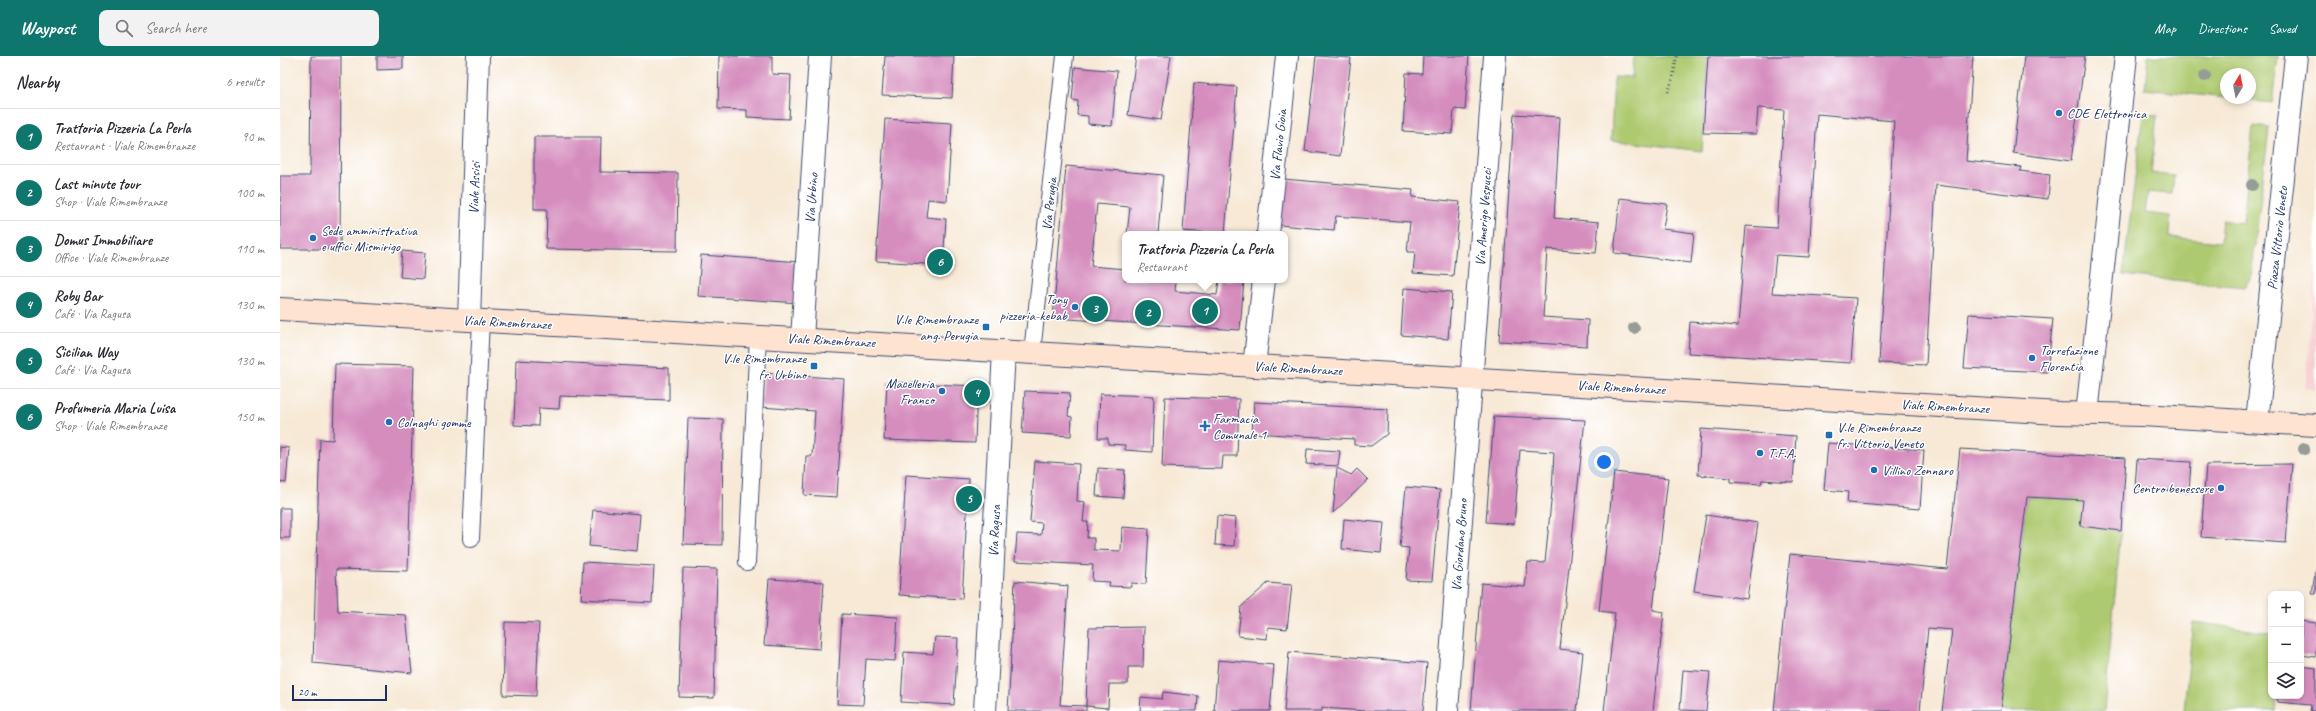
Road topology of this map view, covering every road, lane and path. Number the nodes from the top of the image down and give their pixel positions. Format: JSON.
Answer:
{"nodes":[{"id":1,"x":478,"y":56,"type":"edge"},
{"id":2,"x":820,"y":56,"type":"edge"},
{"id":3,"x":1065,"y":56,"type":"edge"},
{"id":4,"x":1287,"y":56,"type":"edge"},
{"id":5,"x":1495,"y":56,"type":"edge"},
{"id":6,"x":1676,"y":56,"type":"edge"},
{"id":7,"x":2126,"y":56,"type":"edge"},
{"id":8,"x":2296,"y":56,"type":"edge"},
{"id":9,"x":1668,"y":92,"type":"dead end"},
{"id":10,"x":1268,"y":231,"type":"edge"},
{"id":11,"x":1264,"y":283,"type":"edge"},
{"id":12,"x":280,"y":309,"type":"edge"},
{"id":13,"x":475,"y":320,"type":"junction"},
{"id":14,"x":758,"y":336,"type":"junction"},
{"id":15,"x":802,"y":339,"type":"junction"},
{"id":16,"x":1004,"y":350,"type":"junction"},
{"id":17,"x":1032,"y":352,"type":"junction"},
{"id":18,"x":1254,"y":366,"type":"junction"},
{"id":19,"x":1472,"y":379,"type":"junction"},
{"id":20,"x":2087,"y":414,"type":"junction"},
{"id":21,"x":2256,"y":421,"type":"junction"},
{"id":22,"x":2316,"y":425,"type":"edge"},
{"id":23,"x":471,"y":539,"type":"dead end"},
{"id":24,"x":747,"y":562,"type":"dead end"},
{"id":25,"x":985,"y":711,"type":"edge"},
{"id":26,"x":1447,"y":711,"type":"edge"}],
"edges":[{"from":1,"to":13,"type":"street","name":"Viale Assisi"},
{"from":2,"to":15,"type":"street","name":"Via Urbino"},
{"from":3,"to":17,"type":"lane","name":"Via Perugia"},
{"from":4,"to":10,"type":"street","name":"Via Flavio Gioia"},
{"from":5,"to":19,"type":"street","name":"Via Amerigo Vespucci"},
{"from":6,"to":9,"type":"path"},
{"from":7,"to":20,"type":"street"},
{"from":8,"to":21,"type":"street","name":"Piazza Vittorio Veneto"},
{"from":11,"to":18,"type":"street"},
{"from":12,"to":13,"type":"street","name":"Viale Rimembranze"},
{"from":13,"to":14,"type":"street","name":"Viale Rimembranze"},
{"from":13,"to":23,"type":"lane"},
{"from":14,"to":15,"type":"street","name":"Viale Rimembranze"},
{"from":14,"to":24,"type":"lane"},
{"from":15,"to":16,"type":"street","name":"Viale Rimembranze"},
{"from":16,"to":17,"type":"street","name":"Viale Rimembranze"},
{"from":16,"to":25,"type":"street","name":"Via Ragusa"},
{"from":17,"to":18,"type":"street","name":"Viale Rimembranze"},
{"from":18,"to":19,"type":"street","name":"Viale Rimembranze"},
{"from":19,"to":20,"type":"street","name":"Viale Rimembranze"},
{"from":19,"to":26,"type":"street","name":"Via Giordano Bruno"},
{"from":20,"to":21,"type":"street","name":"Viale Rimembranze"},
{"from":21,"to":22,"type":"street","name":"Viale Rimembranze"}]}
